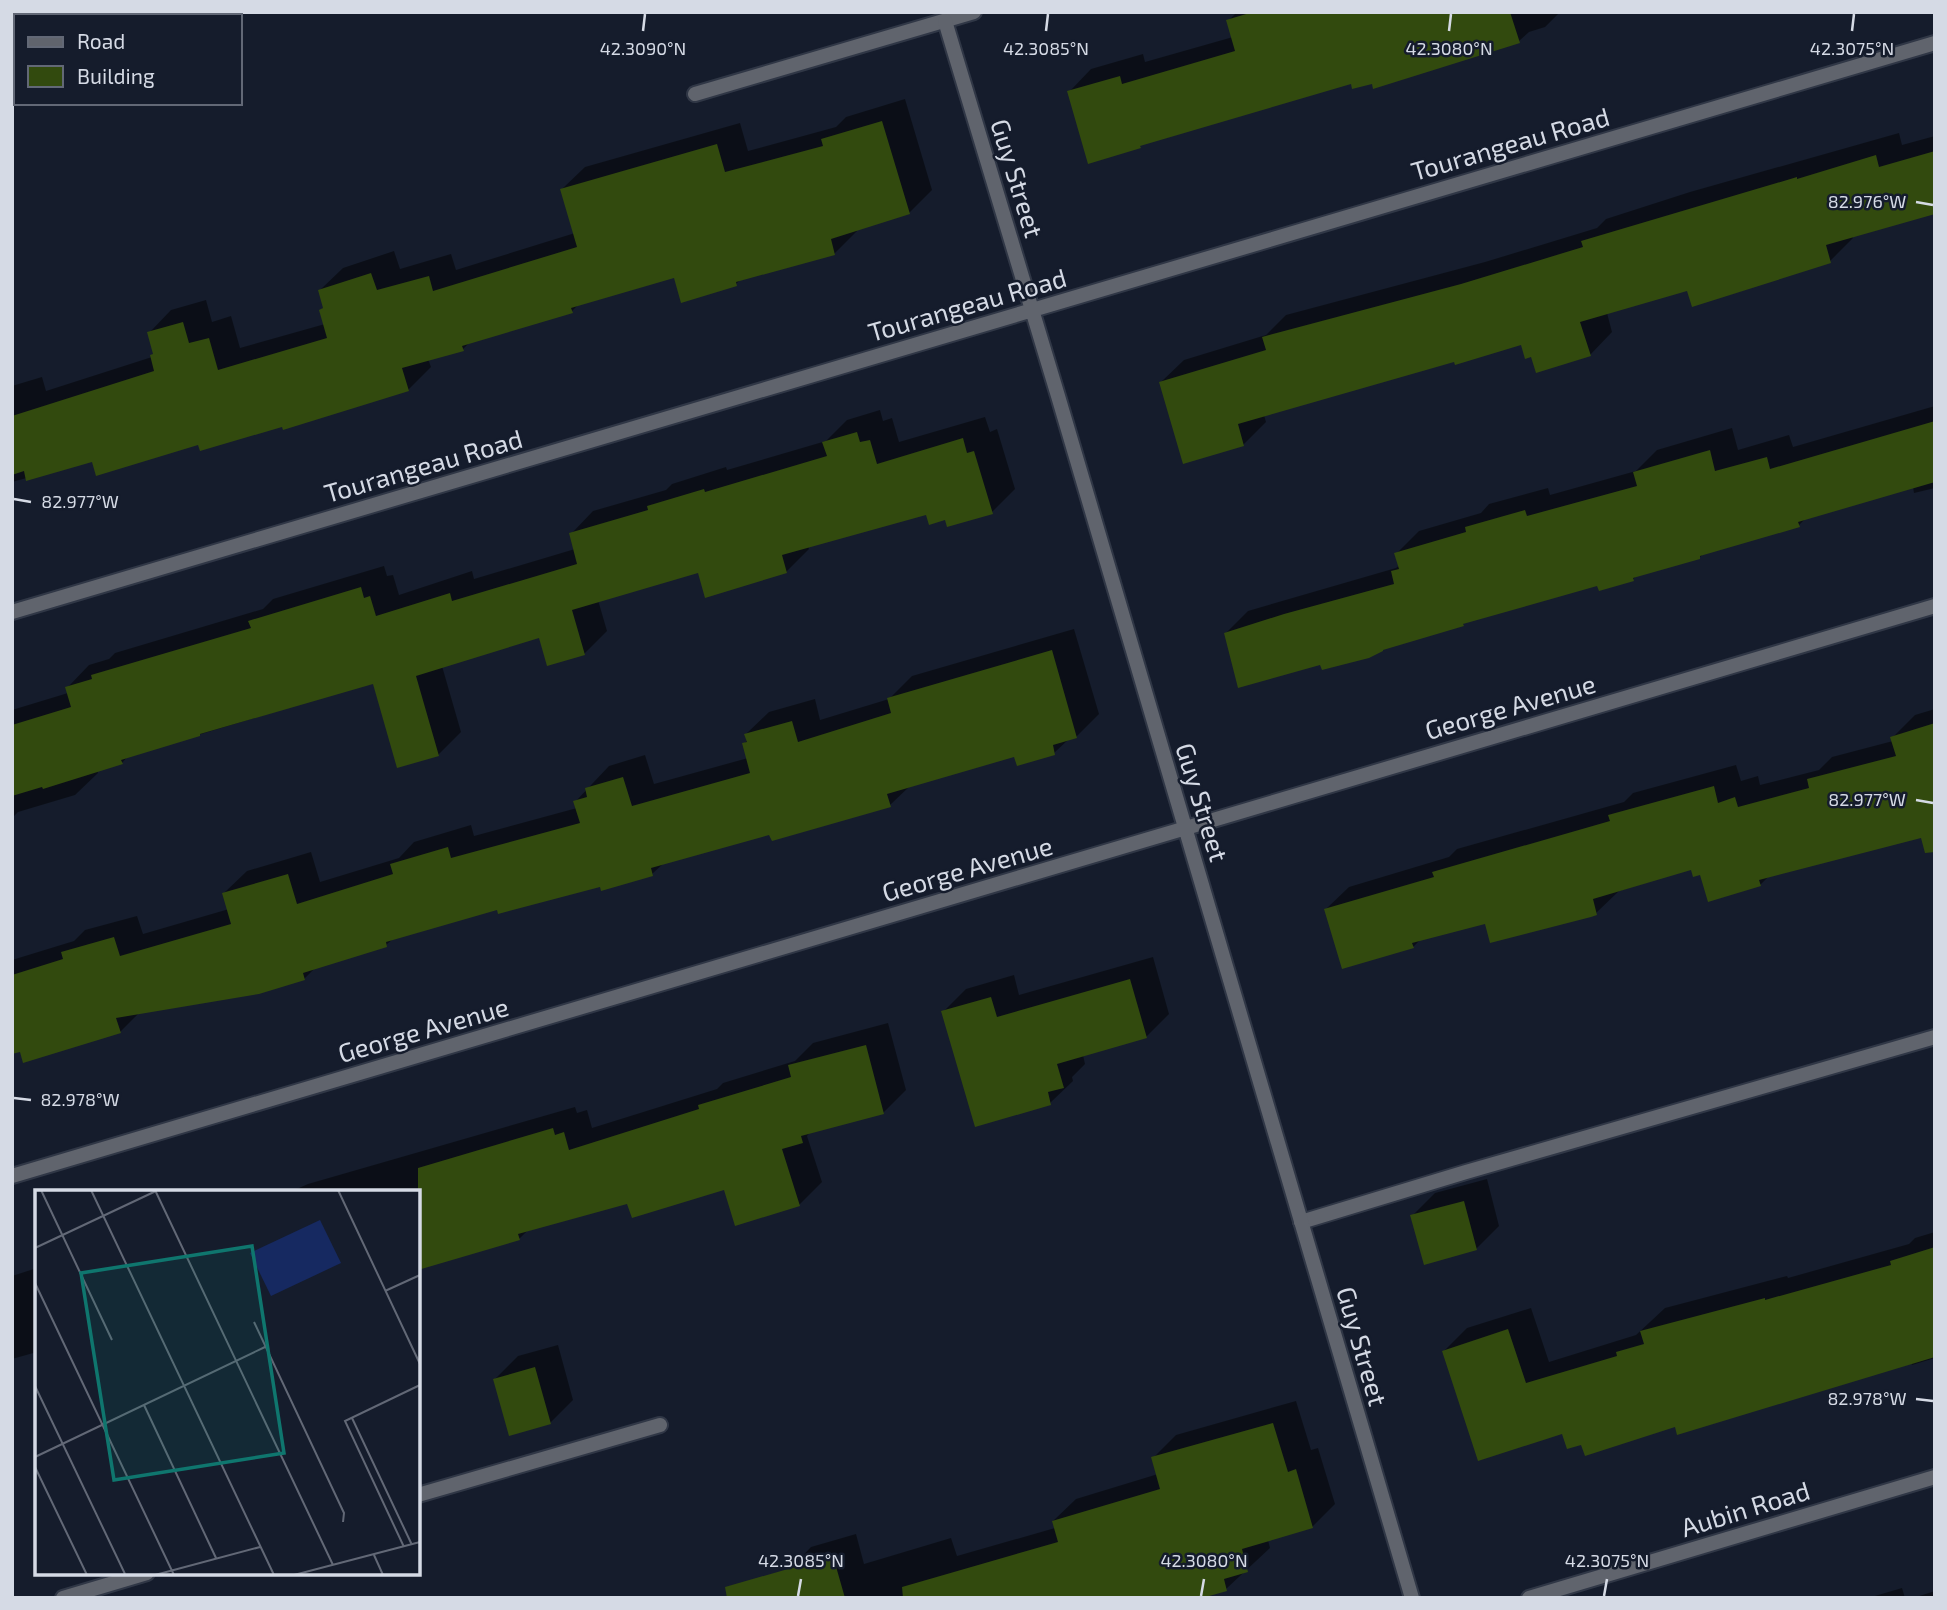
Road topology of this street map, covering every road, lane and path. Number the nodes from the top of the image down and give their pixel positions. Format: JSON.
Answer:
{"nodes":[{"id":1,"x":974,"y":12,"type":"edge"},
{"id":2,"x":945,"y":21,"type":"junction"},
{"id":3,"x":1935,"y":43,"type":"edge"},
{"id":4,"x":695,"y":94,"type":"dead end"},
{"id":5,"x":1032,"y":310,"type":"junction"},
{"id":6,"x":1935,"y":606,"type":"edge"},
{"id":7,"x":12,"y":612,"type":"edge"},
{"id":8,"x":1185,"y":828,"type":"junction"},
{"id":9,"x":1935,"y":1037,"type":"edge"},
{"id":10,"x":12,"y":1176,"type":"edge"},
{"id":11,"x":1301,"y":1222,"type":"junction"},
{"id":12,"x":660,"y":1425,"type":"dead end"},
{"id":13,"x":1935,"y":1477,"type":"edge"},
{"id":14,"x":420,"y":1494,"type":"edge"},
{"id":15,"x":140,"y":1575,"type":"edge"},
{"id":16,"x":63,"y":1598,"type":"edge"},
{"id":17,"x":1412,"y":1598,"type":"edge"},
{"id":18,"x":1529,"y":1598,"type":"edge"}],
"edges":[{"from":1,"to":2,"type":"street"},
{"from":2,"to":4,"type":"street"},
{"from":2,"to":5,"type":"street","name":"Guy Street"},
{"from":3,"to":5,"type":"street","name":"Tourangeau Road"},
{"from":5,"to":7,"type":"street","name":"Tourangeau Road"},
{"from":5,"to":8,"type":"street","name":"Guy Street"},
{"from":6,"to":8,"type":"street","name":"George Avenue"},
{"from":8,"to":10,"type":"street","name":"George Avenue"},
{"from":8,"to":11,"type":"street","name":"Guy Street"},
{"from":9,"to":11,"type":"street"},
{"from":11,"to":17,"type":"street","name":"Guy Street"},
{"from":12,"to":14,"type":"street"},
{"from":13,"to":18,"type":"street","name":"Aubin Road"},
{"from":15,"to":16,"type":"street"}]}
